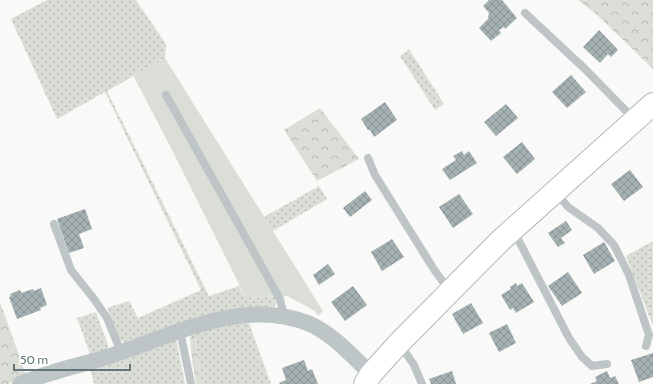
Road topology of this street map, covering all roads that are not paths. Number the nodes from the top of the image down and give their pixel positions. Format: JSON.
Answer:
{"nodes":[{"id":1,"x":525,"y":13,"type":"dead end"},
{"id":2,"x":166,"y":95,"type":"dead end"},
{"id":3,"x":653,"y":104,"type":"edge"},
{"id":4,"x":635,"y":121,"type":"junction"},
{"id":5,"x":368,"y":158,"type":"dead end"},
{"id":6,"x":555,"y":192,"type":"junction"},
{"id":7,"x":54,"y":224,"type":"dead end"},
{"id":8,"x":512,"y":230,"type":"junction"},
{"id":9,"x":450,"y":290,"type":"junction"},
{"id":10,"x":284,"y":317,"type":"junction"},
{"id":11,"x":180,"y":331,"type":"junction"},
{"id":12,"x":399,"y":342,"type":"junction"},
{"id":13,"x":646,"y":346,"type":"dead end"},
{"id":14,"x":121,"y":352,"type":"junction"},
{"id":15,"x":607,"y":364,"type":"dead end"},
{"id":16,"x":368,"y":379,"type":"edge"},
{"id":17,"x":20,"y":384,"type":"edge"},
{"id":18,"x":191,"y":384,"type":"edge"},
{"id":19,"x":422,"y":384,"type":"edge"}],
"edges":[{"from":1,"to":4,"type":"lane"},
{"from":2,"to":10,"type":"lane"},
{"from":3,"to":4,"type":"street"},
{"from":4,"to":6,"type":"street"},
{"from":5,"to":9,"type":"lane"},
{"from":6,"to":8,"type":"street"},
{"from":6,"to":13,"type":"lane"},
{"from":7,"to":14,"type":"lane"},
{"from":8,"to":9,"type":"street"},
{"from":8,"to":15,"type":"lane"},
{"from":9,"to":12,"type":"street"},
{"from":10,"to":11,"type":"street"},
{"from":10,"to":16,"type":"street"},
{"from":11,"to":14,"type":"street"},
{"from":11,"to":18,"type":"lane"},
{"from":12,"to":16,"type":"street"},
{"from":12,"to":19,"type":"lane"},
{"from":14,"to":17,"type":"street"}]}
